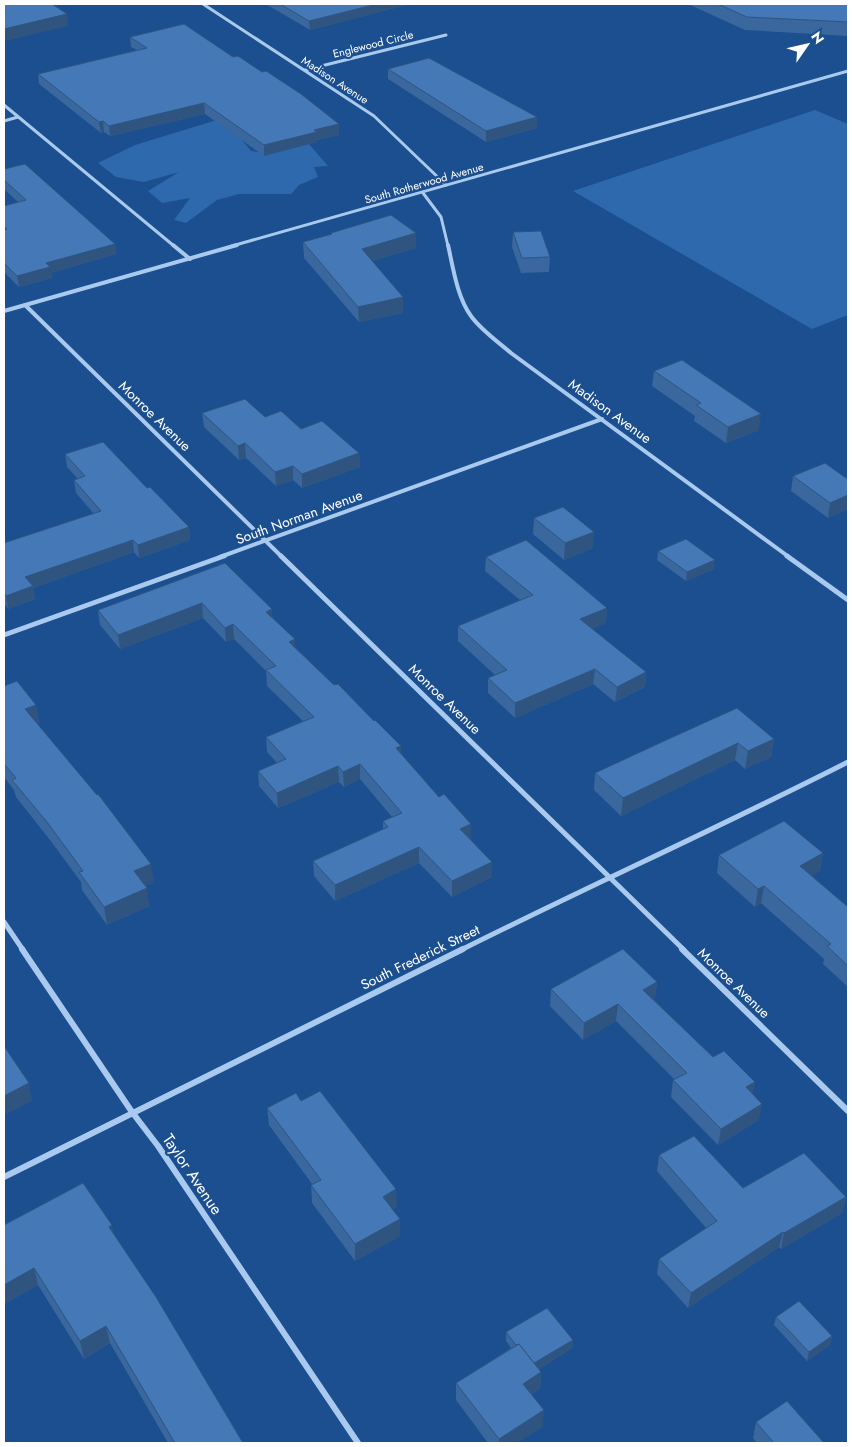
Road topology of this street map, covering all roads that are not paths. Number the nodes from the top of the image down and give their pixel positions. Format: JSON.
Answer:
{"nodes":[{"id":1,"x":203,"y":4,"type":"edge"},
{"id":2,"x":446,"y":35,"type":"dead end"},
{"id":3,"x":305,"y":70,"type":"junction"},
{"id":4,"x":848,"y":71,"type":"edge"},
{"id":5,"x":4,"y":105,"type":"edge"},
{"id":6,"x":18,"y":117,"type":"junction"},
{"id":7,"x":4,"y":121,"type":"edge"},
{"id":8,"x":446,"y":186,"type":"junction"},
{"id":9,"x":423,"y":193,"type":"junction"},
{"id":10,"x":190,"y":259,"type":"junction"},
{"id":11,"x":25,"y":305,"type":"junction"},
{"id":12,"x":4,"y":311,"type":"edge"},
{"id":13,"x":602,"y":419,"type":"junction"},
{"id":14,"x":267,"y":541,"type":"junction"},
{"id":15,"x":848,"y":600,"type":"edge"},
{"id":16,"x":4,"y":635,"type":"edge"},
{"id":17,"x":848,"y":762,"type":"edge"},
{"id":18,"x":608,"y":877,"type":"junction"},
{"id":19,"x":4,"y":922,"type":"edge"},
{"id":20,"x":848,"y":1111,"type":"edge"},
{"id":21,"x":132,"y":1112,"type":"junction"},
{"id":22,"x":4,"y":1176,"type":"edge"},
{"id":23,"x":358,"y":1443,"type":"edge"}],
"edges":[{"from":1,"to":3,"type":"street","name":"Madison Avenue"},
{"from":2,"to":3,"type":"street","name":"Englewood Circle"},
{"from":3,"to":8,"type":"street","name":"Madison Avenue"},
{"from":4,"to":8,"type":"street","name":"South Rotherwood Avenue"},
{"from":5,"to":6,"type":"street"},
{"from":6,"to":7,"type":"street"},
{"from":6,"to":10,"type":"street"},
{"from":8,"to":9,"type":"street","name":"South Rotherwood Avenue"},
{"from":9,"to":10,"type":"street","name":"South Rotherwood Avenue"},
{"from":9,"to":13,"type":"street","name":"Madison Avenue"},
{"from":10,"to":11,"type":"street","name":"South Rotherwood Avenue"},
{"from":11,"to":12,"type":"street","name":"South Rotherwood Avenue"},
{"from":11,"to":14,"type":"street","name":"Monroe Avenue"},
{"from":13,"to":14,"type":"street","name":"South Norman Avenue"},
{"from":13,"to":15,"type":"street","name":"Madison Avenue"},
{"from":14,"to":16,"type":"street","name":"South Norman Avenue"},
{"from":14,"to":18,"type":"street","name":"Monroe Avenue"},
{"from":17,"to":18,"type":"street","name":"South Frederick Street"},
{"from":18,"to":20,"type":"street","name":"Monroe Avenue"},
{"from":18,"to":21,"type":"street","name":"South Frederick Street"},
{"from":19,"to":21,"type":"street","name":"Taylor Avenue"},
{"from":21,"to":22,"type":"street","name":"South Frederick Street"},
{"from":21,"to":23,"type":"street","name":"Taylor Avenue"}]}
